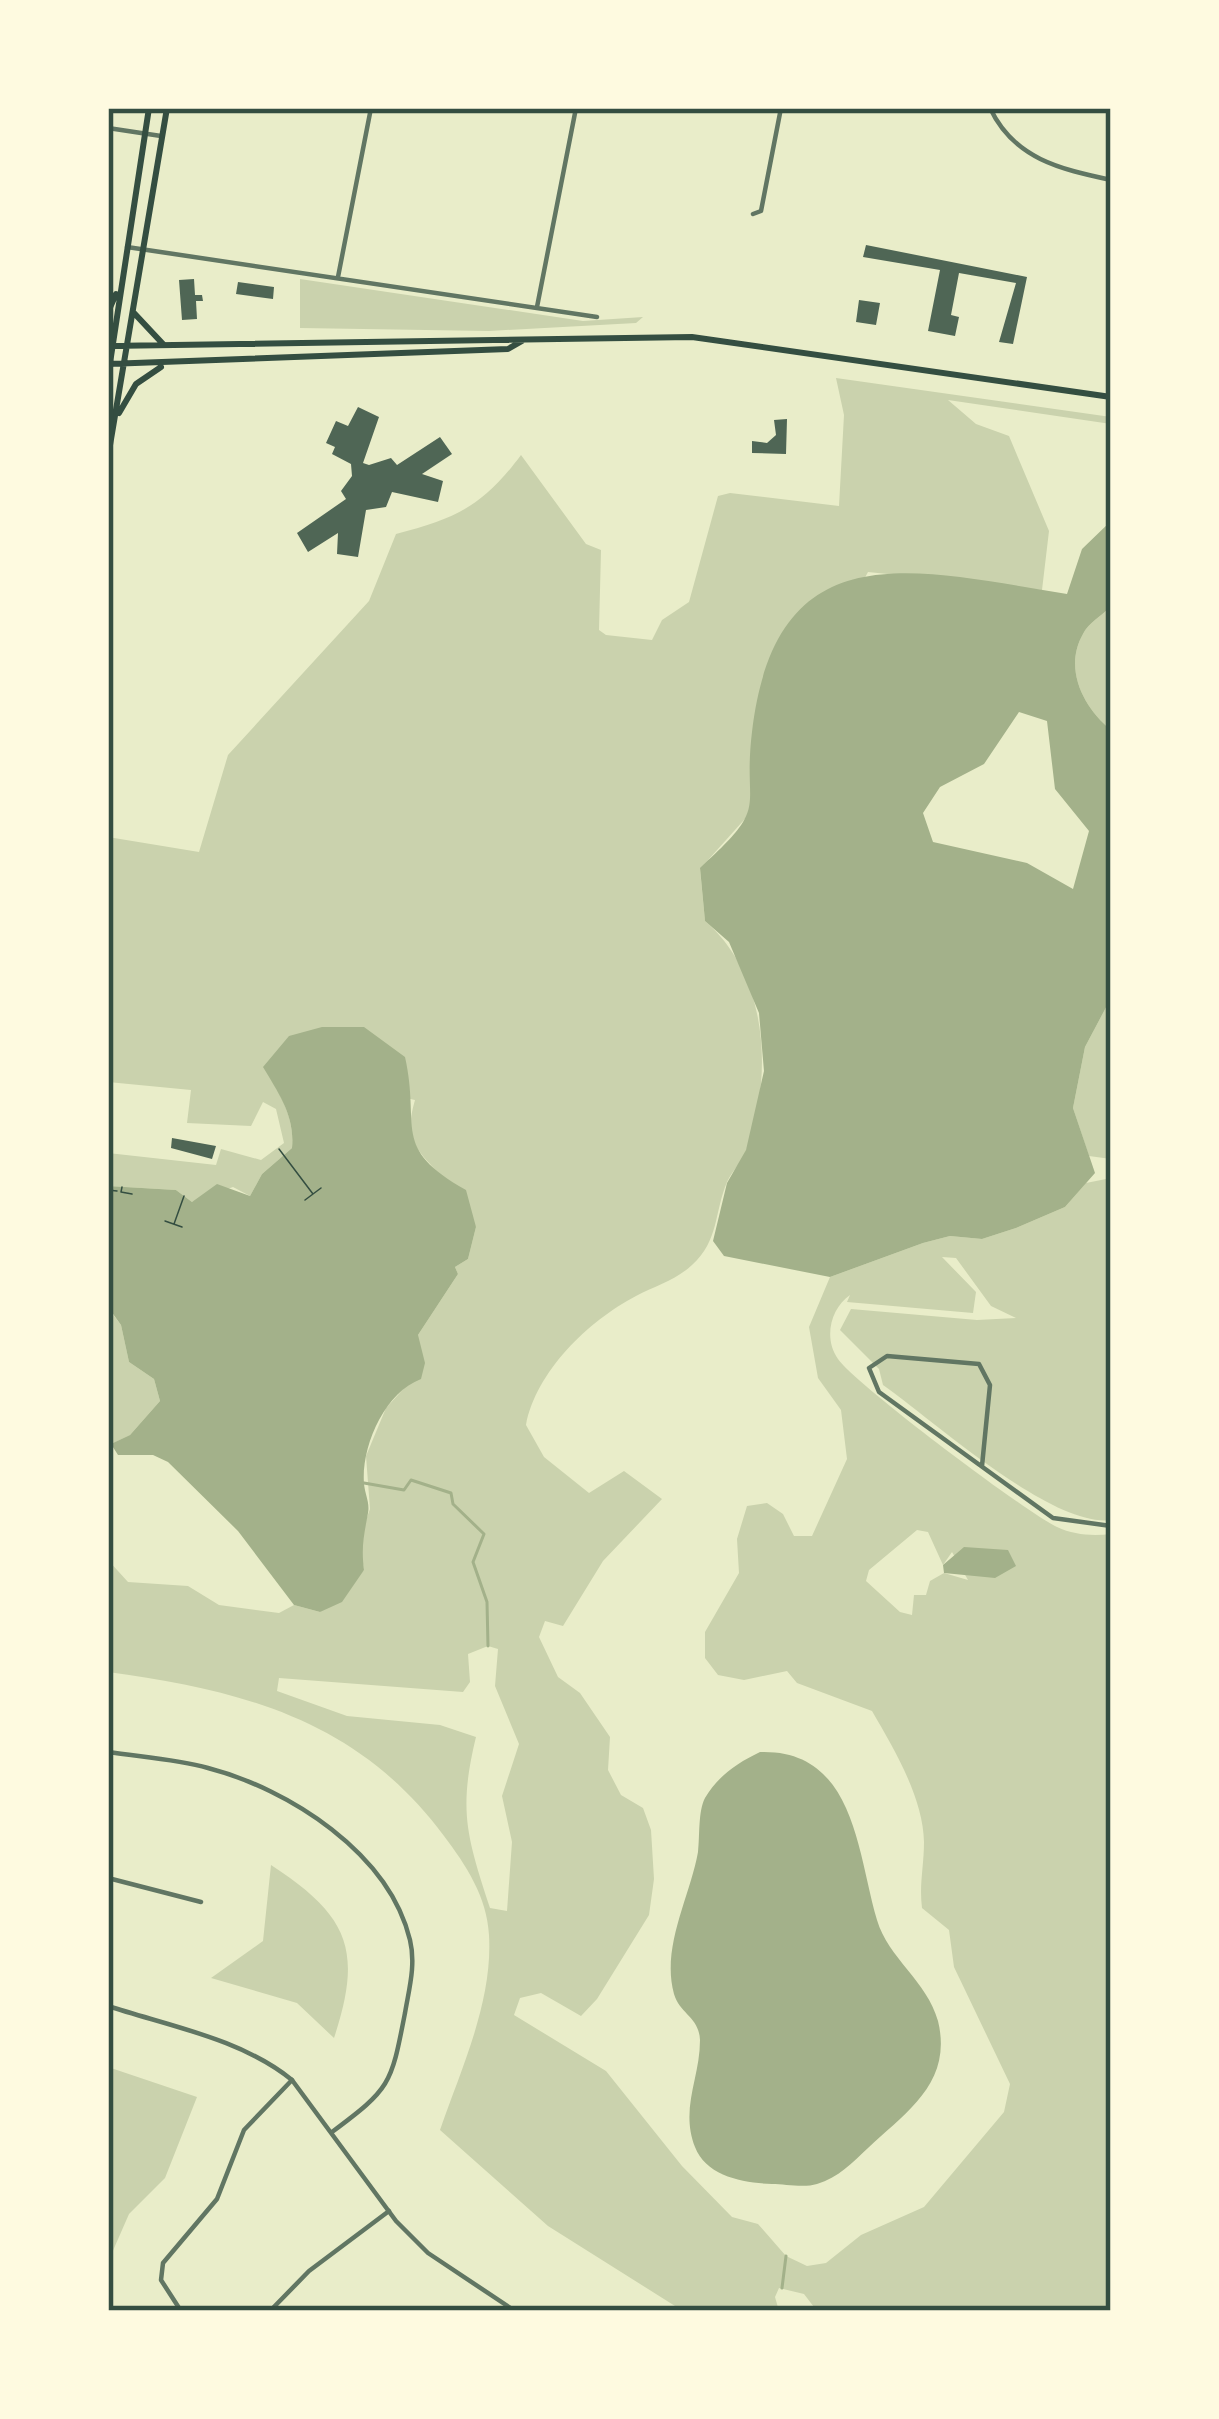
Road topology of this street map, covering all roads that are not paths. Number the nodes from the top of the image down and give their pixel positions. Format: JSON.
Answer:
{"nodes":[{"id":1,"x":149,"y":108,"type":"edge"},
{"id":2,"x":166,"y":108,"type":"edge"},
{"id":3,"x":371,"y":108,"type":"edge"},
{"id":4,"x":577,"y":108,"type":"edge"},
{"id":5,"x":781,"y":108,"type":"edge"},
{"id":6,"x":990,"y":108,"type":"edge"},
{"id":7,"x":108,"y":128,"type":"edge"},
{"id":8,"x":144,"y":134,"type":"junction"},
{"id":9,"x":161,"y":136,"type":"junction"},
{"id":10,"x":1111,"y":180,"type":"edge"},
{"id":11,"x":753,"y":214,"type":"dead end"},
{"id":12,"x":125,"y":247,"type":"junction"},
{"id":13,"x":140,"y":249,"type":"junction"},
{"id":14,"x":338,"y":277,"type":"junction"},
{"id":15,"x":121,"y":285,"type":"junction"},
{"id":16,"x":132,"y":306,"type":"junction"},
{"id":17,"x":537,"y":307,"type":"junction"},
{"id":18,"x":108,"y":312,"type":"edge"},
{"id":19,"x":597,"y":316,"type":"dead end"},
{"id":20,"x":523,"y":341,"type":"junction"},
{"id":21,"x":164,"y":344,"type":"junction"},
{"id":22,"x":111,"y":346,"type":"edge"},
{"id":23,"x":127,"y":347,"type":"junction"},
{"id":24,"x":109,"y":364,"type":"edge"},
{"id":25,"x":124,"y":365,"type":"junction"},
{"id":26,"x":164,"y":365,"type":"junction"},
{"id":27,"x":108,"y":376,"type":"edge"},
{"id":28,"x":1111,"y":397,"type":"edge"},
{"id":29,"x":115,"y":422,"type":"junction"},
{"id":30,"x":108,"y":458,"type":"edge"},
{"id":31,"x":982,"y":1466,"type":"junction"},
{"id":32,"x":1111,"y":1526,"type":"edge"},
{"id":33,"x":108,"y":1752,"type":"edge"},
{"id":34,"x":108,"y":1878,"type":"edge"},
{"id":35,"x":201,"y":1902,"type":"dead end"},
{"id":36,"x":108,"y":2006,"type":"edge"},
{"id":37,"x":292,"y":2080,"type":"junction"},
{"id":38,"x":332,"y":2132,"type":"junction"},
{"id":39,"x":389,"y":2211,"type":"junction"},
{"id":40,"x":181,"y":2311,"type":"edge"},
{"id":41,"x":270,"y":2311,"type":"edge"},
{"id":42,"x":515,"y":2311,"type":"edge"}],
"edges":[{"from":1,"to":8,"type":"main road"},
{"from":2,"to":9,"type":"main road"},
{"from":3,"to":14,"type":"street"},
{"from":4,"to":17,"type":"street"},
{"from":5,"to":11,"type":"street"},
{"from":6,"to":10,"type":"street"},
{"from":7,"to":8,"type":"street"},
{"from":8,"to":9,"type":"street"},
{"from":8,"to":12,"type":"main road"},
{"from":9,"to":13,"type":"main road"},
{"from":12,"to":13,"type":"street"},
{"from":12,"to":15,"type":"main road"},
{"from":13,"to":14,"type":"street"},
{"from":13,"to":16,"type":"main road"},
{"from":14,"to":17,"type":"street"},
{"from":15,"to":18,"type":"main road"},
{"from":15,"to":22,"type":"main road"},
{"from":16,"to":21,"type":"main road"},
{"from":16,"to":23,"type":"main road"},
{"from":17,"to":19,"type":"street"},
{"from":20,"to":21,"type":"main road"},
{"from":20,"to":26,"type":"main road"},
{"from":20,"to":28,"type":"main road"},
{"from":21,"to":23,"type":"main road"},
{"from":22,"to":23,"type":"main road"},
{"from":22,"to":24,"type":"main road"},
{"from":23,"to":25,"type":"main road"},
{"from":24,"to":25,"type":"main road"},
{"from":24,"to":27,"type":"main road"},
{"from":25,"to":26,"type":"main road"},
{"from":25,"to":29,"type":"main road"},
{"from":26,"to":29,"type":"main road"},
{"from":29,"to":30,"type":"main road"},
{"from":31,"to":31,"type":"street"},
{"from":31,"to":32,"type":"street"},
{"from":33,"to":38,"type":"street"},
{"from":34,"to":35,"type":"street"},
{"from":36,"to":37,"type":"street"},
{"from":37,"to":38,"type":"street"},
{"from":37,"to":40,"type":"street"},
{"from":38,"to":39,"type":"street"},
{"from":39,"to":41,"type":"street"},
{"from":39,"to":42,"type":"street"}]}
